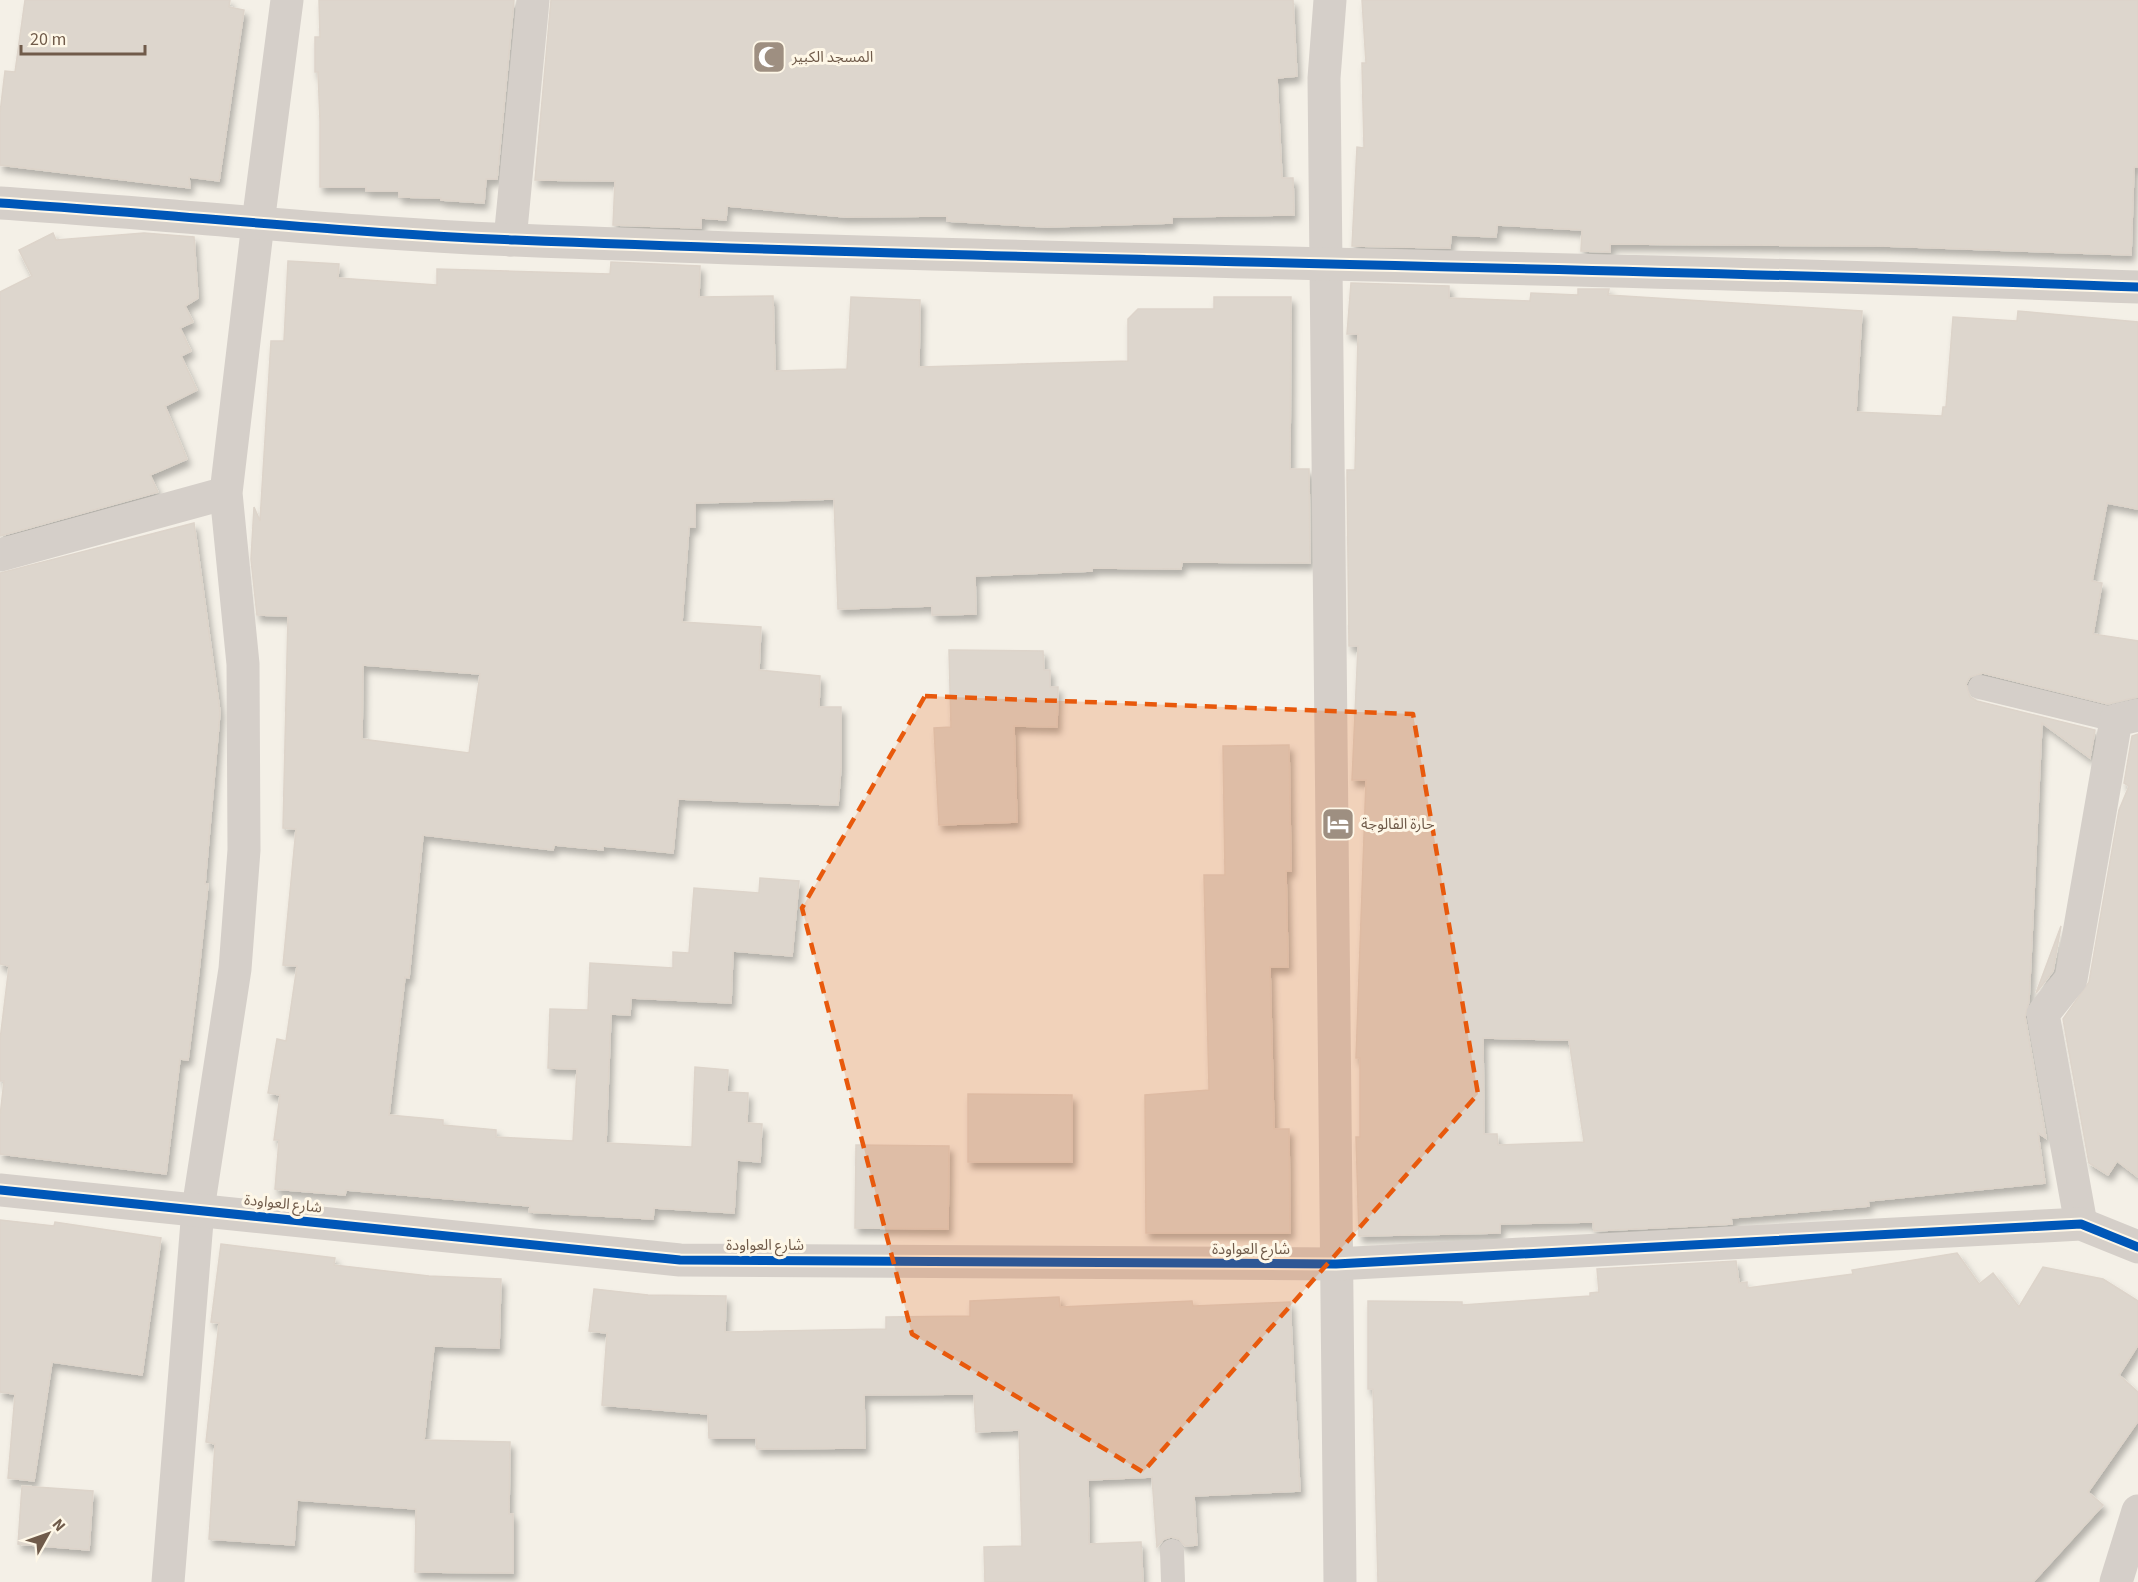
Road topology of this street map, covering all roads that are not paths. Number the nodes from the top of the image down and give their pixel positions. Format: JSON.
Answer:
{"nodes":[{"id":1,"x":286,"y":0,"type":"edge"},
{"id":2,"x":533,"y":0,"type":"edge"},
{"id":3,"x":1330,"y":0,"type":"edge"},
{"id":4,"x":0,"y":203,"type":"edge"},
{"id":5,"x":258,"y":223,"type":"junction"},
{"id":6,"x":510,"y":240,"type":"junction"},
{"id":7,"x":1327,"y":265,"type":"junction"},
{"id":8,"x":2138,"y":286,"type":"edge"},
{"id":9,"x":226,"y":493,"type":"junction"},
{"id":10,"x":0,"y":555,"type":"edge"},
{"id":11,"x":1980,"y":687,"type":"dead end"},
{"id":12,"x":2127,"y":718,"type":"edge"},
{"id":13,"x":0,"y":1190,"type":"edge"},
{"id":14,"x":198,"y":1209,"type":"junction"},
{"id":15,"x":2081,"y":1224,"type":"junction"},
{"id":16,"x":2138,"y":1247,"type":"edge"},
{"id":17,"x":1336,"y":1264,"type":"junction"},
{"id":18,"x":2138,"y":1511,"type":"edge"},
{"id":19,"x":1172,"y":1551,"type":"dead end"},
{"id":20,"x":168,"y":1582,"type":"edge"},
{"id":21,"x":1173,"y":1582,"type":"edge"},
{"id":22,"x":1340,"y":1582,"type":"edge"},
{"id":23,"x":2116,"y":1582,"type":"edge"}],
"edges":[{"from":1,"to":5,"type":"street"},
{"from":2,"to":6,"type":"street"},
{"from":3,"to":7,"type":"street"},
{"from":4,"to":5,"type":"street"},
{"from":5,"to":6,"type":"street"},
{"from":5,"to":9,"type":"street"},
{"from":6,"to":7,"type":"street"},
{"from":7,"to":8,"type":"street"},
{"from":7,"to":17,"type":"street"},
{"from":9,"to":10,"type":"street"},
{"from":9,"to":14,"type":"street"},
{"from":11,"to":12,"type":"lane"},
{"from":12,"to":15,"type":"street"},
{"from":13,"to":14,"type":"street","name":"شارع العواودة"},
{"from":14,"to":17,"type":"street","name":"شارع العواودة"},
{"from":14,"to":20,"type":"street"},
{"from":15,"to":16,"type":"street"},
{"from":15,"to":17,"type":"street","name":"شارع العواودة"},
{"from":17,"to":22,"type":"street"},
{"from":18,"to":23,"type":"street"},
{"from":19,"to":21,"type":"lane"}]}
